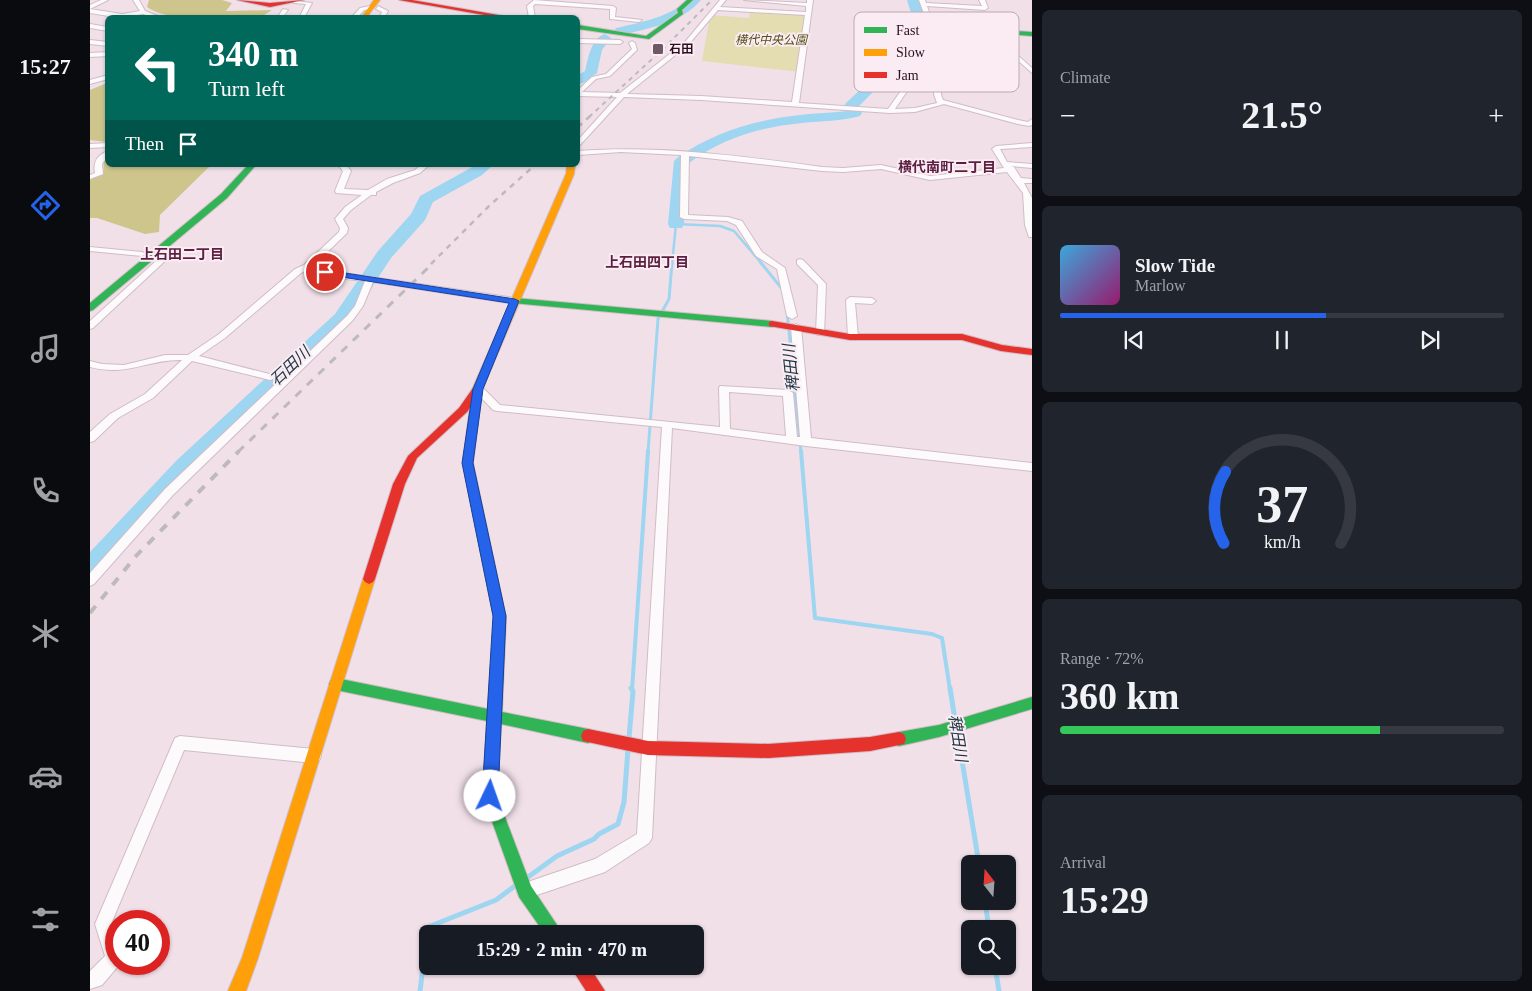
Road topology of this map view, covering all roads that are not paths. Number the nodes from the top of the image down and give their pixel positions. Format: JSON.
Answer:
{"nodes":[{"id":1,"x":104,"y":0,"type":"edge"},
{"id":2,"x":136,"y":0,"type":"edge"},
{"id":3,"x":240,"y":0,"type":"edge"},
{"id":4,"x":390,"y":0,"type":"edge"},
{"id":5,"x":402,"y":0,"type":"edge"},
{"id":6,"x":617,"y":0,"type":"edge"},
{"id":7,"x":690,"y":0,"type":"edge"},
{"id":8,"x":723,"y":0,"type":"edge"},
{"id":9,"x":747,"y":0,"type":"edge"},
{"id":10,"x":982,"y":0,"type":"edge"},
{"id":11,"x":298,"y":1,"type":"edge"},
{"id":12,"x":561,"y":2,"type":"edge"},
{"id":13,"x":810,"y":2,"type":"edge"},
{"id":14,"x":924,"y":4,"type":"edge"},
{"id":15,"x":613,"y":8,"type":"junction"},
{"id":16,"x":716,"y":8,"type":"junction"},
{"id":17,"x":90,"y":9,"type":"edge"},
{"id":18,"x":284,"y":10,"type":"dead end"},
{"id":19,"x":375,"y":10,"type":"edge"},
{"id":20,"x":986,"y":10,"type":"junction"},
{"id":21,"x":479,"y":11,"type":"edge"},
{"id":22,"x":143,"y":12,"type":"junction"},
{"id":23,"x":997,"y":12,"type":"edge"},
{"id":24,"x":808,"y":14,"type":"junction"},
{"id":25,"x":117,"y":15,"type":"edge"},
{"id":26,"x":127,"y":15,"type":"edge"},
{"id":27,"x":152,"y":15,"type":"edge"},
{"id":28,"x":281,"y":15,"type":"edge"},
{"id":29,"x":303,"y":15,"type":"edge"},
{"id":30,"x":356,"y":15,"type":"edge"},
{"id":31,"x":499,"y":15,"type":"edge"},
{"id":32,"x":532,"y":15,"type":"edge"},
{"id":33,"x":640,"y":20,"type":"dead end"},
{"id":34,"x":90,"y":26,"type":"edge"},
{"id":35,"x":105,"y":28,"type":"edge"},
{"id":36,"x":580,"y":29,"type":"edge"},
{"id":37,"x":580,"y":29,"type":"edge"},
{"id":38,"x":1019,"y":31,"type":"edge"},
{"id":39,"x":1032,"y":34,"type":"edge"},
{"id":40,"x":580,"y":41,"type":"edge"},
{"id":41,"x":636,"y":41,"type":"junction"},
{"id":42,"x":90,"y":42,"type":"edge"},
{"id":43,"x":620,"y":42,"type":"junction"},
{"id":44,"x":105,"y":44,"type":"edge"},
{"id":45,"x":105,"y":54,"type":"edge"},
{"id":46,"x":90,"y":55,"type":"edge"},
{"id":47,"x":1019,"y":56,"type":"edge"},
{"id":48,"x":1032,"y":58,"type":"edge"},
{"id":49,"x":1019,"y":59,"type":"edge"},
{"id":50,"x":1032,"y":71,"type":"edge"},
{"id":51,"x":90,"y":73,"type":"edge"},
{"id":52,"x":105,"y":76,"type":"edge"},
{"id":53,"x":105,"y":77,"type":"edge"},
{"id":54,"x":90,"y":82,"type":"edge"},
{"id":55,"x":580,"y":92,"type":"edge"},
{"id":56,"x":903,"y":92,"type":"edge"},
{"id":57,"x":937,"y":92,"type":"edge"},
{"id":58,"x":580,"y":94,"type":"edge"},
{"id":59,"x":622,"y":96,"type":"junction"},
{"id":60,"x":940,"y":101,"type":"junction"},
{"id":61,"x":795,"y":106,"type":"junction"},
{"id":62,"x":890,"y":111,"type":"junction"},
{"id":63,"x":1032,"y":121,"type":"edge"},
{"id":64,"x":580,"y":142,"type":"edge"},
{"id":65,"x":105,"y":145,"type":"edge"},
{"id":66,"x":1032,"y":145,"type":"edge"},
{"id":67,"x":90,"y":146,"type":"edge"},
{"id":68,"x":580,"y":153,"type":"edge"},
{"id":69,"x":685,"y":153,"type":"junction"},
{"id":70,"x":105,"y":155,"type":"edge"},
{"id":71,"x":1009,"y":166,"type":"junction"},
{"id":72,"x":1032,"y":166,"type":"edge"},
{"id":73,"x":240,"y":167,"type":"edge"},
{"id":74,"x":250,"y":167,"type":"edge"},
{"id":75,"x":344,"y":167,"type":"edge"},
{"id":76,"x":424,"y":167,"type":"edge"},
{"id":77,"x":571,"y":167,"type":"edge"},
{"id":78,"x":90,"y":177,"type":"edge"},
{"id":79,"x":1019,"y":180,"type":"junction"},
{"id":80,"x":1032,"y":181,"type":"edge"},
{"id":81,"x":373,"y":193,"type":"junction"},
{"id":82,"x":1030,"y":194,"type":"edge"},
{"id":83,"x":1032,"y":235,"type":"edge"},
{"id":84,"x":94,"y":249,"type":"edge"},
{"id":85,"x":147,"y":255,"type":"junction"},
{"id":86,"x":90,"y":258,"type":"edge"},
{"id":87,"x":800,"y":262,"type":"dead end"},
{"id":88,"x":307,"y":267,"type":"junction"},
{"id":89,"x":370,"y":280,"type":"junction"},
{"id":90,"x":90,"y":296,"type":"edge"},
{"id":91,"x":515,"y":301,"type":"junction"},
{"id":92,"x":872,"y":301,"type":"dead end"},
{"id":93,"x":90,"y":308,"type":"edge"},
{"id":94,"x":793,"y":323,"type":"junction"},
{"id":95,"x":90,"y":326,"type":"edge"},
{"id":96,"x":820,"y":333,"type":"junction"},
{"id":97,"x":853,"y":337,"type":"junction"},
{"id":98,"x":1032,"y":352,"type":"edge"},
{"id":99,"x":191,"y":357,"type":"junction"},
{"id":100,"x":90,"y":364,"type":"edge"},
{"id":101,"x":270,"y":377,"type":"dead end"},
{"id":102,"x":478,"y":389,"type":"junction"},
{"id":103,"x":667,"y":424,"type":"junction"},
{"id":104,"x":725,"y":432,"type":"junction"},
{"id":105,"x":90,"y":438,"type":"edge"},
{"id":106,"x":792,"y":440,"type":"junction"},
{"id":107,"x":806,"y":442,"type":"junction"},
{"id":108,"x":1032,"y":468,"type":"edge"},
{"id":109,"x":90,"y":581,"type":"edge"},
{"id":110,"x":336,"y":684,"type":"junction"},
{"id":111,"x":1032,"y":703,"type":"edge"},
{"id":112,"x":494,"y":716,"type":"junction"},
{"id":113,"x":648,"y":748,"type":"junction"},
{"id":114,"x":314,"y":756,"type":"junction"},
{"id":115,"x":526,"y":891,"type":"junction"},
{"id":116,"x":550,"y":925,"type":"edge"},
{"id":117,"x":584,"y":975,"type":"edge"},
{"id":118,"x":90,"y":980,"type":"edge"},
{"id":119,"x":236,"y":991,"type":"edge"},
{"id":120,"x":596,"y":991,"type":"edge"}],
"edges":[{"from":1,"to":17,"type":"street"},
{"from":2,"to":22,"type":"street"},
{"from":3,"to":11,"type":"street"},
{"from":4,"to":21,"type":"street"},
{"from":5,"to":21,"type":"street"},
{"from":6,"to":15,"type":"street"},
{"from":7,"to":41,"type":"street"},
{"from":8,"to":16,"type":"street"},
{"from":9,"to":13,"type":"street"},
{"from":10,"to":20,"type":"street"},
{"from":11,"to":29,"type":"street"},
{"from":12,"to":15,"type":"street"},
{"from":12,"to":32,"type":"street"},
{"from":13,"to":24,"type":"street"},
{"from":14,"to":20,"type":"street"},
{"from":15,"to":33,"type":"street"},
{"from":16,"to":24,"type":"street"},
{"from":16,"to":59,"type":"street"},
{"from":17,"to":25,"type":"street"},
{"from":18,"to":28,"type":"street"},
{"from":19,"to":30,"type":"street"},
{"from":20,"to":23,"type":"street"},
{"from":21,"to":31,"type":"street"},
{"from":22,"to":26,"type":"street"},
{"from":22,"to":27,"type":"street"},
{"from":24,"to":61,"type":"street"},
{"from":34,"to":35,"type":"street"},
{"from":36,"to":41,"type":"street"},
{"from":37,"to":43,"type":"street"},
{"from":38,"to":39,"type":"street"},
{"from":40,"to":43,"type":"street"},
{"from":41,"to":43,"type":"street"},
{"from":41,"to":55,"type":"street"},
{"from":42,"to":44,"type":"street"},
{"from":45,"to":46,"type":"street"},
{"from":47,"to":48,"type":"street"},
{"from":49,"to":50,"type":"street"},
{"from":51,"to":52,"type":"street"},
{"from":53,"to":54,"type":"street"},
{"from":56,"to":62,"type":"street"},
{"from":57,"to":60,"type":"street"},
{"from":58,"to":59,"type":"street"},
{"from":59,"to":61,"type":"street"},
{"from":59,"to":64,"type":"street"},
{"from":60,"to":62,"type":"street"},
{"from":60,"to":63,"type":"street"},
{"from":61,"to":62,"type":"street"},
{"from":65,"to":67,"type":"street"},
{"from":66,"to":71,"type":"street"},
{"from":68,"to":69,"type":"street"},
{"from":69,"to":71,"type":"street"},
{"from":69,"to":94,"type":"street"},
{"from":70,"to":78,"type":"street"},
{"from":71,"to":72,"type":"street"},
{"from":71,"to":79,"type":"street"},
{"from":73,"to":85,"type":"street"},
{"from":74,"to":85,"type":"street"},
{"from":75,"to":81,"type":"street"},
{"from":76,"to":81,"type":"street"},
{"from":77,"to":91,"type":"street"},
{"from":79,"to":80,"type":"street"},
{"from":79,"to":82,"type":"street"},
{"from":81,"to":88,"type":"street"},
{"from":82,"to":83,"type":"street"},
{"from":84,"to":85,"type":"street"},
{"from":84,"to":86,"type":"street"},
{"from":85,"to":90,"type":"street"},
{"from":85,"to":93,"type":"street"},
{"from":85,"to":95,"type":"street"},
{"from":87,"to":96,"type":"street"},
{"from":88,"to":89,"type":"street"},
{"from":88,"to":99,"type":"street"},
{"from":89,"to":91,"type":"street"},
{"from":89,"to":109,"type":"street"},
{"from":91,"to":94,"type":"street"},
{"from":91,"to":102,"type":"street"},
{"from":92,"to":97,"type":"street"},
{"from":94,"to":96,"type":"street"},
{"from":94,"to":107,"type":"street"},
{"from":96,"to":97,"type":"street"},
{"from":97,"to":98,"type":"street"},
{"from":99,"to":100,"type":"street"},
{"from":99,"to":101,"type":"street"},
{"from":99,"to":105,"type":"street"},
{"from":102,"to":103,"type":"street"},
{"from":102,"to":110,"type":"street"},
{"from":102,"to":112,"type":"street"},
{"from":103,"to":104,"type":"street"},
{"from":103,"to":113,"type":"street"},
{"from":104,"to":106,"type":"street"},
{"from":104,"to":106,"type":"street"},
{"from":106,"to":107,"type":"street"},
{"from":107,"to":108,"type":"street"},
{"from":110,"to":112,"type":"street"},
{"from":110,"to":114,"type":"street"},
{"from":111,"to":113,"type":"street"},
{"from":112,"to":113,"type":"street"},
{"from":112,"to":115,"type":"street"},
{"from":113,"to":115,"type":"street"},
{"from":114,"to":118,"type":"street"},
{"from":114,"to":119,"type":"street"},
{"from":115,"to":116,"type":"street"},
{"from":117,"to":120,"type":"street"}]}
